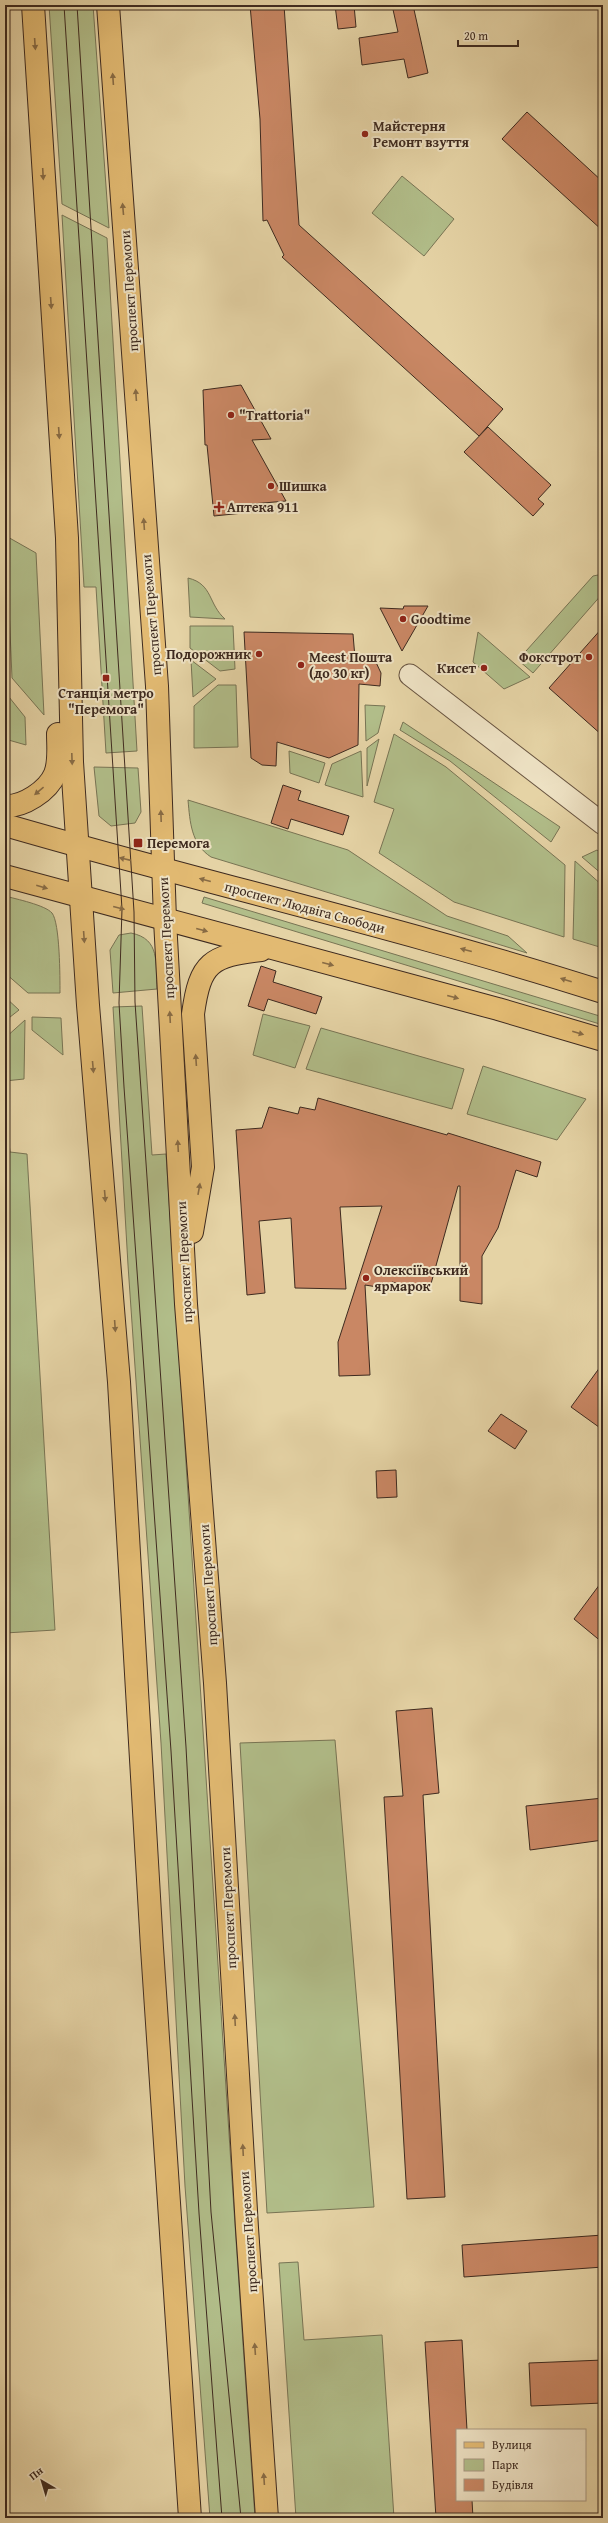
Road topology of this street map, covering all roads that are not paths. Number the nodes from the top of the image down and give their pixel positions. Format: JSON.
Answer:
{"nodes":[{"id":1,"x":33,"y":5,"type":"edge"},
{"id":2,"x":108,"y":5,"type":"edge"},
{"id":3,"x":66,"y":538,"type":"junction"},
{"id":4,"x":410,"y":675,"type":"dead end"},
{"id":5,"x":5,"y":806,"type":"edge"},
{"id":6,"x":603,"y":824,"type":"edge"},
{"id":7,"x":5,"y":825,"type":"edge"},
{"id":8,"x":78,"y":846,"type":"junction"},
{"id":9,"x":162,"y":869,"type":"junction"},
{"id":10,"x":5,"y":876,"type":"edge"},
{"id":11,"x":81,"y":898,"type":"junction"},
{"id":12,"x":165,"y":920,"type":"junction"},
{"id":13,"x":273,"y":949,"type":"junction"},
{"id":14,"x":603,"y":992,"type":"edge"},
{"id":15,"x":603,"y":1040,"type":"edge"},
{"id":16,"x":185,"y":1269,"type":"junction"},
{"id":17,"x":190,"y":2518,"type":"edge"},
{"id":18,"x":267,"y":2518,"type":"edge"}],
"edges":[{"from":1,"to":3,"type":"main road","one_way":true},
{"from":9,"to":2,"type":"main road","name":"проспект Перемоги","one_way":true},
{"from":3,"to":5,"type":"main road","one_way":true},
{"from":3,"to":8,"type":"main road","one_way":true},
{"from":4,"to":6,"type":"street"},
{"from":7,"to":8,"type":"main road","name":"проспект Людвіга Свободи"},
{"from":9,"to":8,"type":"main road","name":"проспект Людвіга Свободи","one_way":true},
{"from":8,"to":11,"type":"main road"},
{"from":9,"to":12,"type":"main road","name":"проспект Перемоги"},
{"from":14,"to":9,"type":"main road","name":"проспект Людвіга Свободи","one_way":true},
{"from":10,"to":11,"type":"main road","one_way":true},
{"from":11,"to":12,"type":"main road","one_way":true},
{"from":11,"to":17,"type":"main road","one_way":true},
{"from":12,"to":13,"type":"main road","one_way":true},
{"from":16,"to":12,"type":"main road","name":"проспект Перемоги","one_way":true},
{"from":13,"to":15,"type":"main road","one_way":true},
{"from":16,"to":13,"type":"main road","one_way":true},
{"from":18,"to":16,"type":"main road","name":"проспект Перемоги","one_way":true}]}
